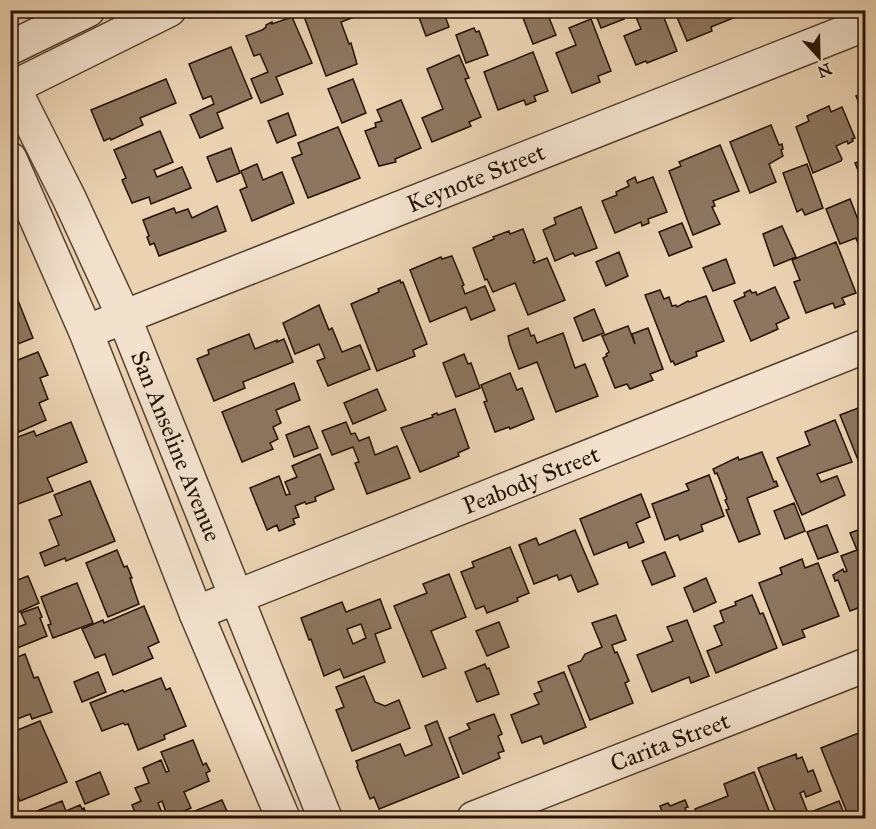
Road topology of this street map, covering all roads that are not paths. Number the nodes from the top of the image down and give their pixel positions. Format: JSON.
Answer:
{"nodes":[{"id":1,"x":88,"y":10,"type":"edge"},
{"id":2,"x":169,"y":10,"type":"edge"},
{"id":3,"x":866,"y":24,"type":"edge"},
{"id":4,"x":10,"y":48,"type":"edge"},
{"id":5,"x":12,"y":86,"type":"edge"},
{"id":6,"x":10,"y":159,"type":"edge"},
{"id":7,"x":124,"y":317,"type":"junction"},
{"id":8,"x":86,"y":332,"type":"junction"},
{"id":9,"x":866,"y":346,"type":"edge"},
{"id":10,"x":237,"y":597,"type":"junction"},
{"id":11,"x":196,"y":613,"type":"junction"},
{"id":12,"x":866,"y":665,"type":"edge"},
{"id":13,"x":283,"y":819,"type":"edge"},
{"id":14,"x":325,"y":819,"type":"edge"},
{"id":15,"x":474,"y":819,"type":"edge"}],
"edges":[{"from":1,"to":4,"type":"street"},
{"from":2,"to":5,"type":"street"},
{"from":3,"to":7,"type":"street","name":"Keynote Street"},
{"from":5,"to":7,"type":"street","name":"San Anseline Avenue"},
{"from":6,"to":8,"type":"street","name":"San Anseline Avenue"},
{"from":7,"to":8,"type":"street","name":"Keynote Street"},
{"from":7,"to":10,"type":"street","name":"San Anseline Avenue"},
{"from":8,"to":11,"type":"street","name":"San Anseline Avenue"},
{"from":9,"to":10,"type":"street","name":"Peabody Street"},
{"from":10,"to":11,"type":"street","name":"Peabody Street"},
{"from":10,"to":14,"type":"street","name":"San Anseline Avenue"},
{"from":11,"to":13,"type":"street","name":"San Anseline Avenue"},
{"from":12,"to":15,"type":"street","name":"Carita Street"}]}
